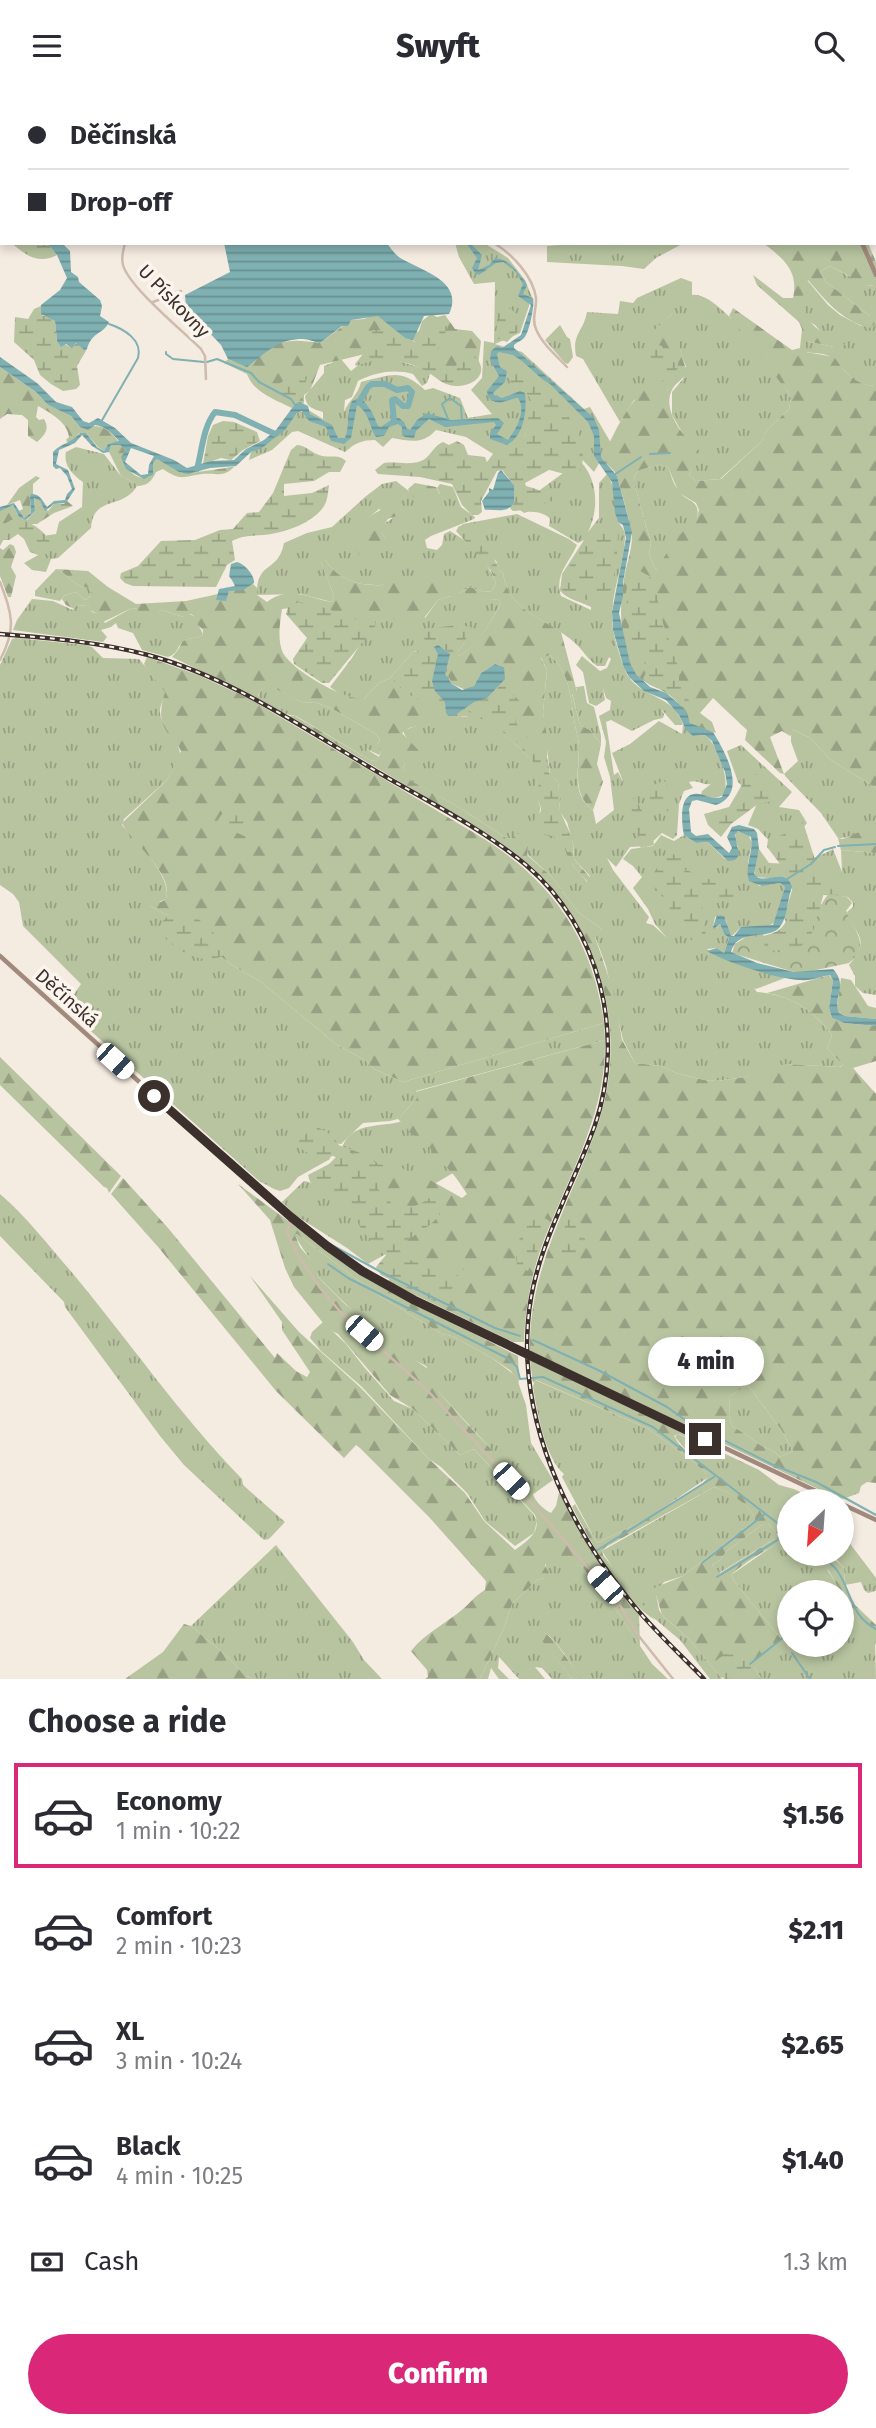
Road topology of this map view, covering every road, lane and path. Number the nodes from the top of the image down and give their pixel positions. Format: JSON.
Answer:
{"nodes":[{"id":1,"x":125,"y":245,"type":"edge"},
{"id":2,"x":497,"y":245,"type":"edge"},
{"id":3,"x":863,"y":245,"type":"edge"},
{"id":4,"x":876,"y":275,"type":"edge"},
{"id":5,"x":181,"y":291,"type":"dead end"},
{"id":6,"x":153,"y":302,"type":"junction"},
{"id":7,"x":567,"y":367,"type":"dead end"},
{"id":8,"x":206,"y":379,"type":"dead end"},
{"id":9,"x":0,"y":582,"type":"edge"},
{"id":10,"x":0,"y":660,"type":"edge"},
{"id":11,"x":0,"y":956,"type":"edge"},
{"id":12,"x":291,"y":1217,"type":"junction"},
{"id":13,"x":812,"y":1489,"type":"edge"},
{"id":14,"x":854,"y":1510,"type":"edge"},
{"id":15,"x":876,"y":1520,"type":"edge"},
{"id":16,"x":673,"y":1679,"type":"edge"}],
"edges":[{"from":1,"to":6,"type":"street","name":"U Pískovny"},
{"from":2,"to":7,"type":"street"},
{"from":3,"to":4,"type":"main road"},
{"from":5,"to":6,"type":"street"},
{"from":6,"to":8,"type":"street","name":"U Pískovny"},
{"from":9,"to":10,"type":"street"},
{"from":11,"to":12,"type":"main road","name":"Děčínská"},
{"from":12,"to":13,"type":"main road","name":"Děčínská","bridge":true},
{"from":12,"to":16,"type":"street"},
{"from":14,"to":15,"type":"main road"}]}
